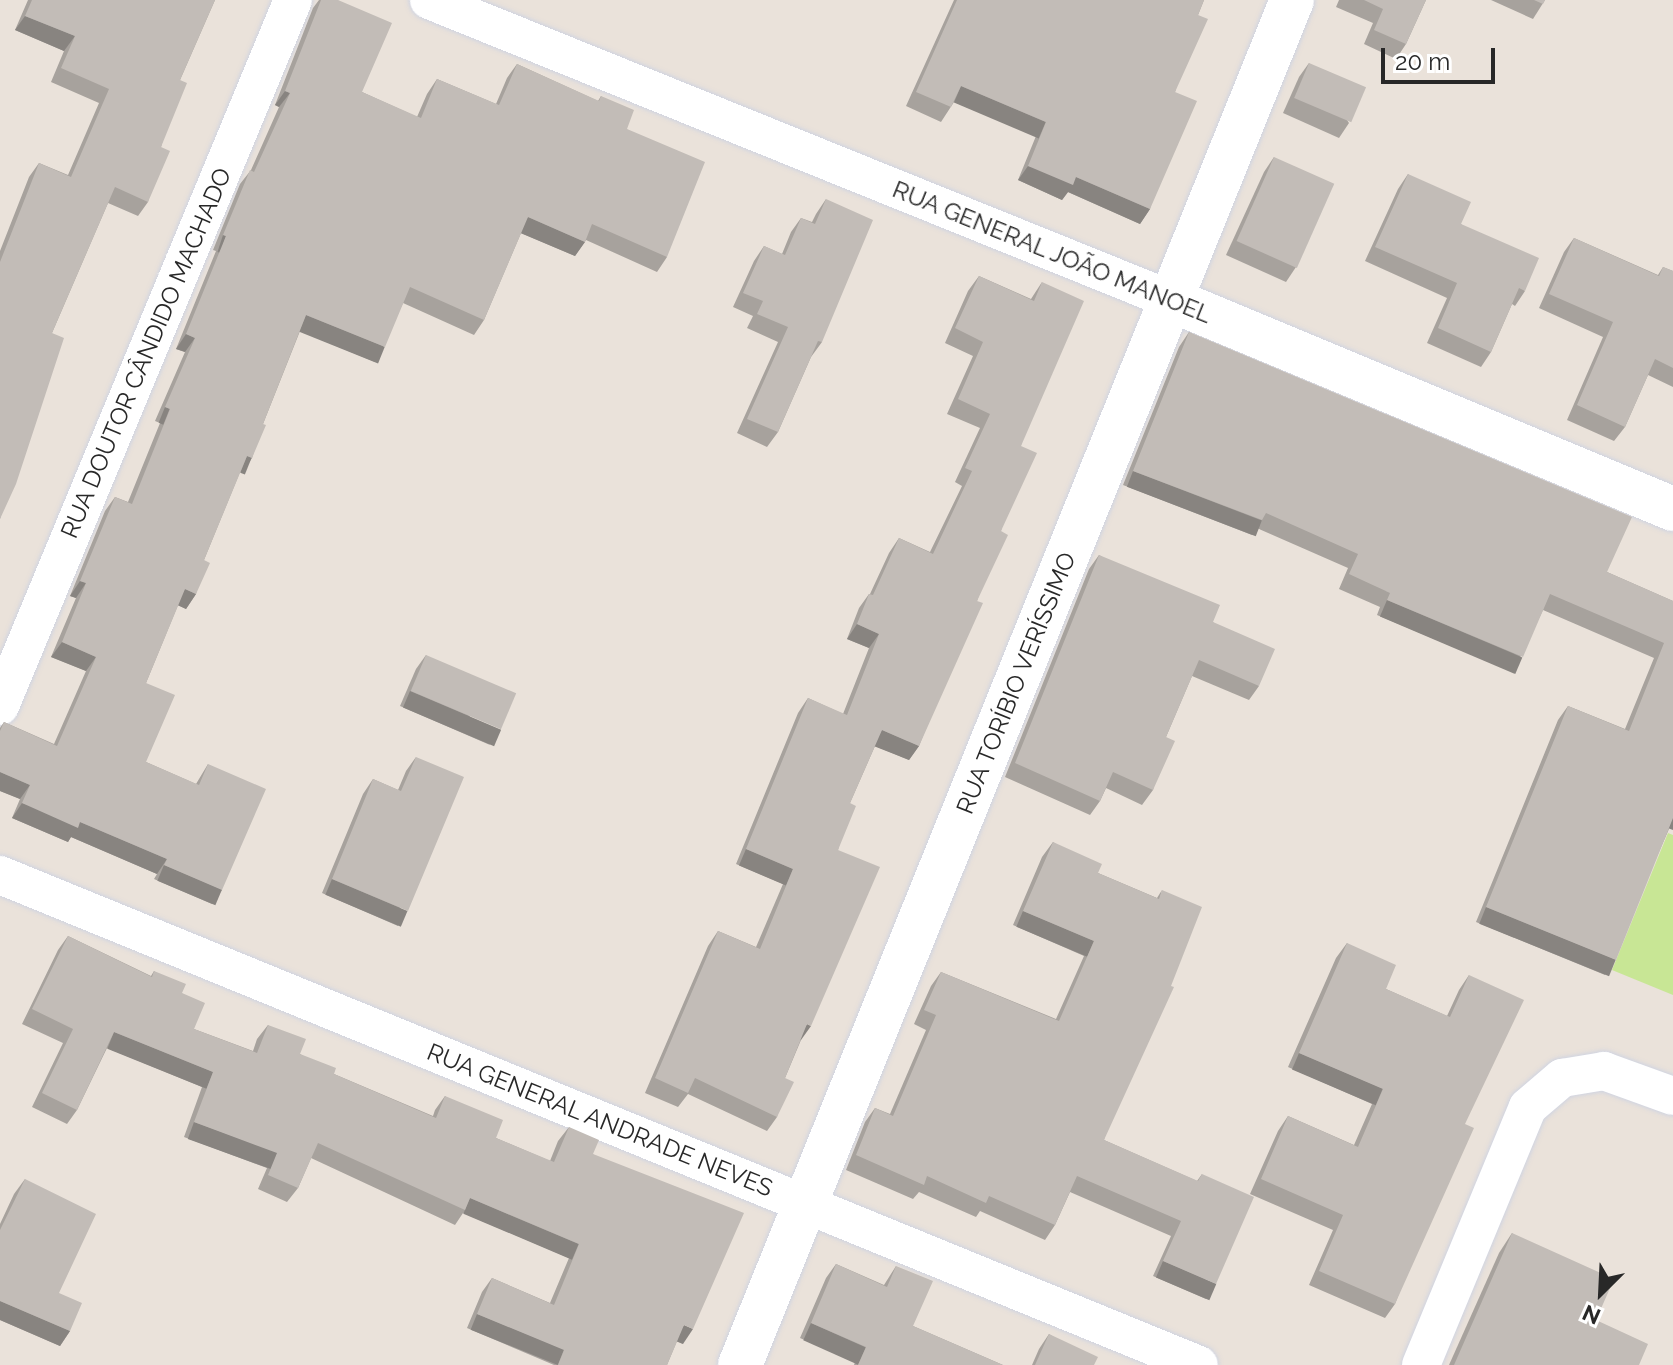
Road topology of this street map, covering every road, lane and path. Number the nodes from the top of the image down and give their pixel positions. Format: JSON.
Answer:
{"nodes":[{"id":1,"x":293,"y":0,"type":"edge"},
{"id":2,"x":429,"y":0,"type":"edge"},
{"id":3,"x":1292,"y":0,"type":"edge"},
{"id":4,"x":1169,"y":299,"type":"junction"},
{"id":5,"x":1673,"y":509,"type":"edge"},
{"id":6,"x":0,"y":706,"type":"edge"},
{"id":7,"x":0,"y":875,"type":"edge"},
{"id":8,"x":1673,"y":1096,"type":"edge"},
{"id":9,"x":807,"y":1204,"type":"junction"},
{"id":10,"x":740,"y":1365,"type":"edge"},
{"id":11,"x":1199,"y":1365,"type":"edge"},
{"id":12,"x":1421,"y":1365,"type":"edge"}],
"edges":[{"from":1,"to":6,"type":"street","name":"RUA DOUTOR CÂNDIDO MACHADO"},
{"from":2,"to":4,"type":"street","name":"RUA GENERAL JOÃO MANOEL"},
{"from":3,"to":4,"type":"main road","name":"RUA TORÍBIO VERÍSSIMO"},
{"from":4,"to":5,"type":"main road","name":"RUA GENERAL JOÃO MANOEL"},
{"from":4,"to":9,"type":"main road","name":"RUA TORÍBIO VERÍSSIMO"},
{"from":7,"to":9,"type":"street","name":"RUA GENERAL ANDRADE NEVES"},
{"from":8,"to":12,"type":"street"},
{"from":9,"to":10,"type":"main road","name":"RUA TORÍBIO VERÍSSIMO"},
{"from":9,"to":11,"type":"street","name":"RUA GENERAL ANDRADE NEVES"}]}
